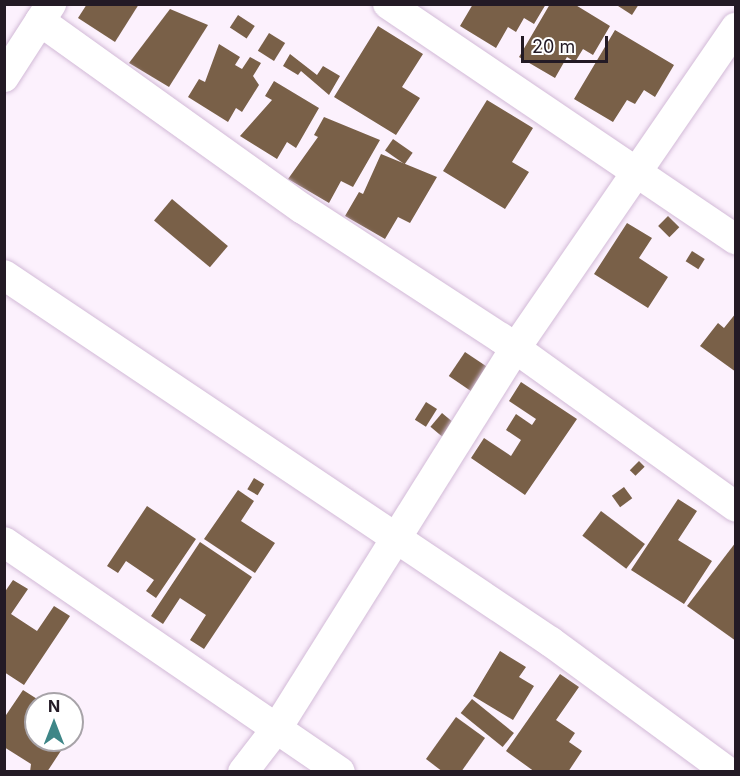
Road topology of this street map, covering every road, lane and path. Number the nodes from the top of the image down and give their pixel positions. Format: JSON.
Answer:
{"nodes":[{"id":1,"x":388,"y":4,"type":"edge"},
{"id":2,"x":46,"y":13,"type":"edge"},
{"id":3,"x":735,"y":28,"type":"edge"},
{"id":4,"x":4,"y":76,"type":"edge"},
{"id":5,"x":638,"y":169,"type":"junction"},
{"id":6,"x":735,"y":240,"type":"edge"},
{"id":7,"x":4,"y":275,"type":"edge"},
{"id":8,"x":515,"y":349,"type":"junction"},
{"id":9,"x":735,"y":507,"type":"edge"},
{"id":10,"x":395,"y":538,"type":"junction"},
{"id":11,"x":4,"y":542,"type":"edge"},
{"id":12,"x":277,"y":728,"type":"junction"},
{"id":13,"x":243,"y":771,"type":"edge"},
{"id":14,"x":340,"y":771,"type":"edge"},
{"id":15,"x":728,"y":771,"type":"edge"}],
"edges":[{"from":1,"to":5,"type":"street"},
{"from":2,"to":4,"type":"street"},
{"from":2,"to":8,"type":"street"},
{"from":3,"to":5,"type":"street"},
{"from":5,"to":6,"type":"street"},
{"from":5,"to":8,"type":"street"},
{"from":7,"to":10,"type":"street"},
{"from":8,"to":9,"type":"street"},
{"from":8,"to":10,"type":"street"},
{"from":10,"to":12,"type":"street"},
{"from":10,"to":15,"type":"street"},
{"from":11,"to":12,"type":"street"},
{"from":12,"to":13,"type":"street"},
{"from":12,"to":14,"type":"street"}]}
